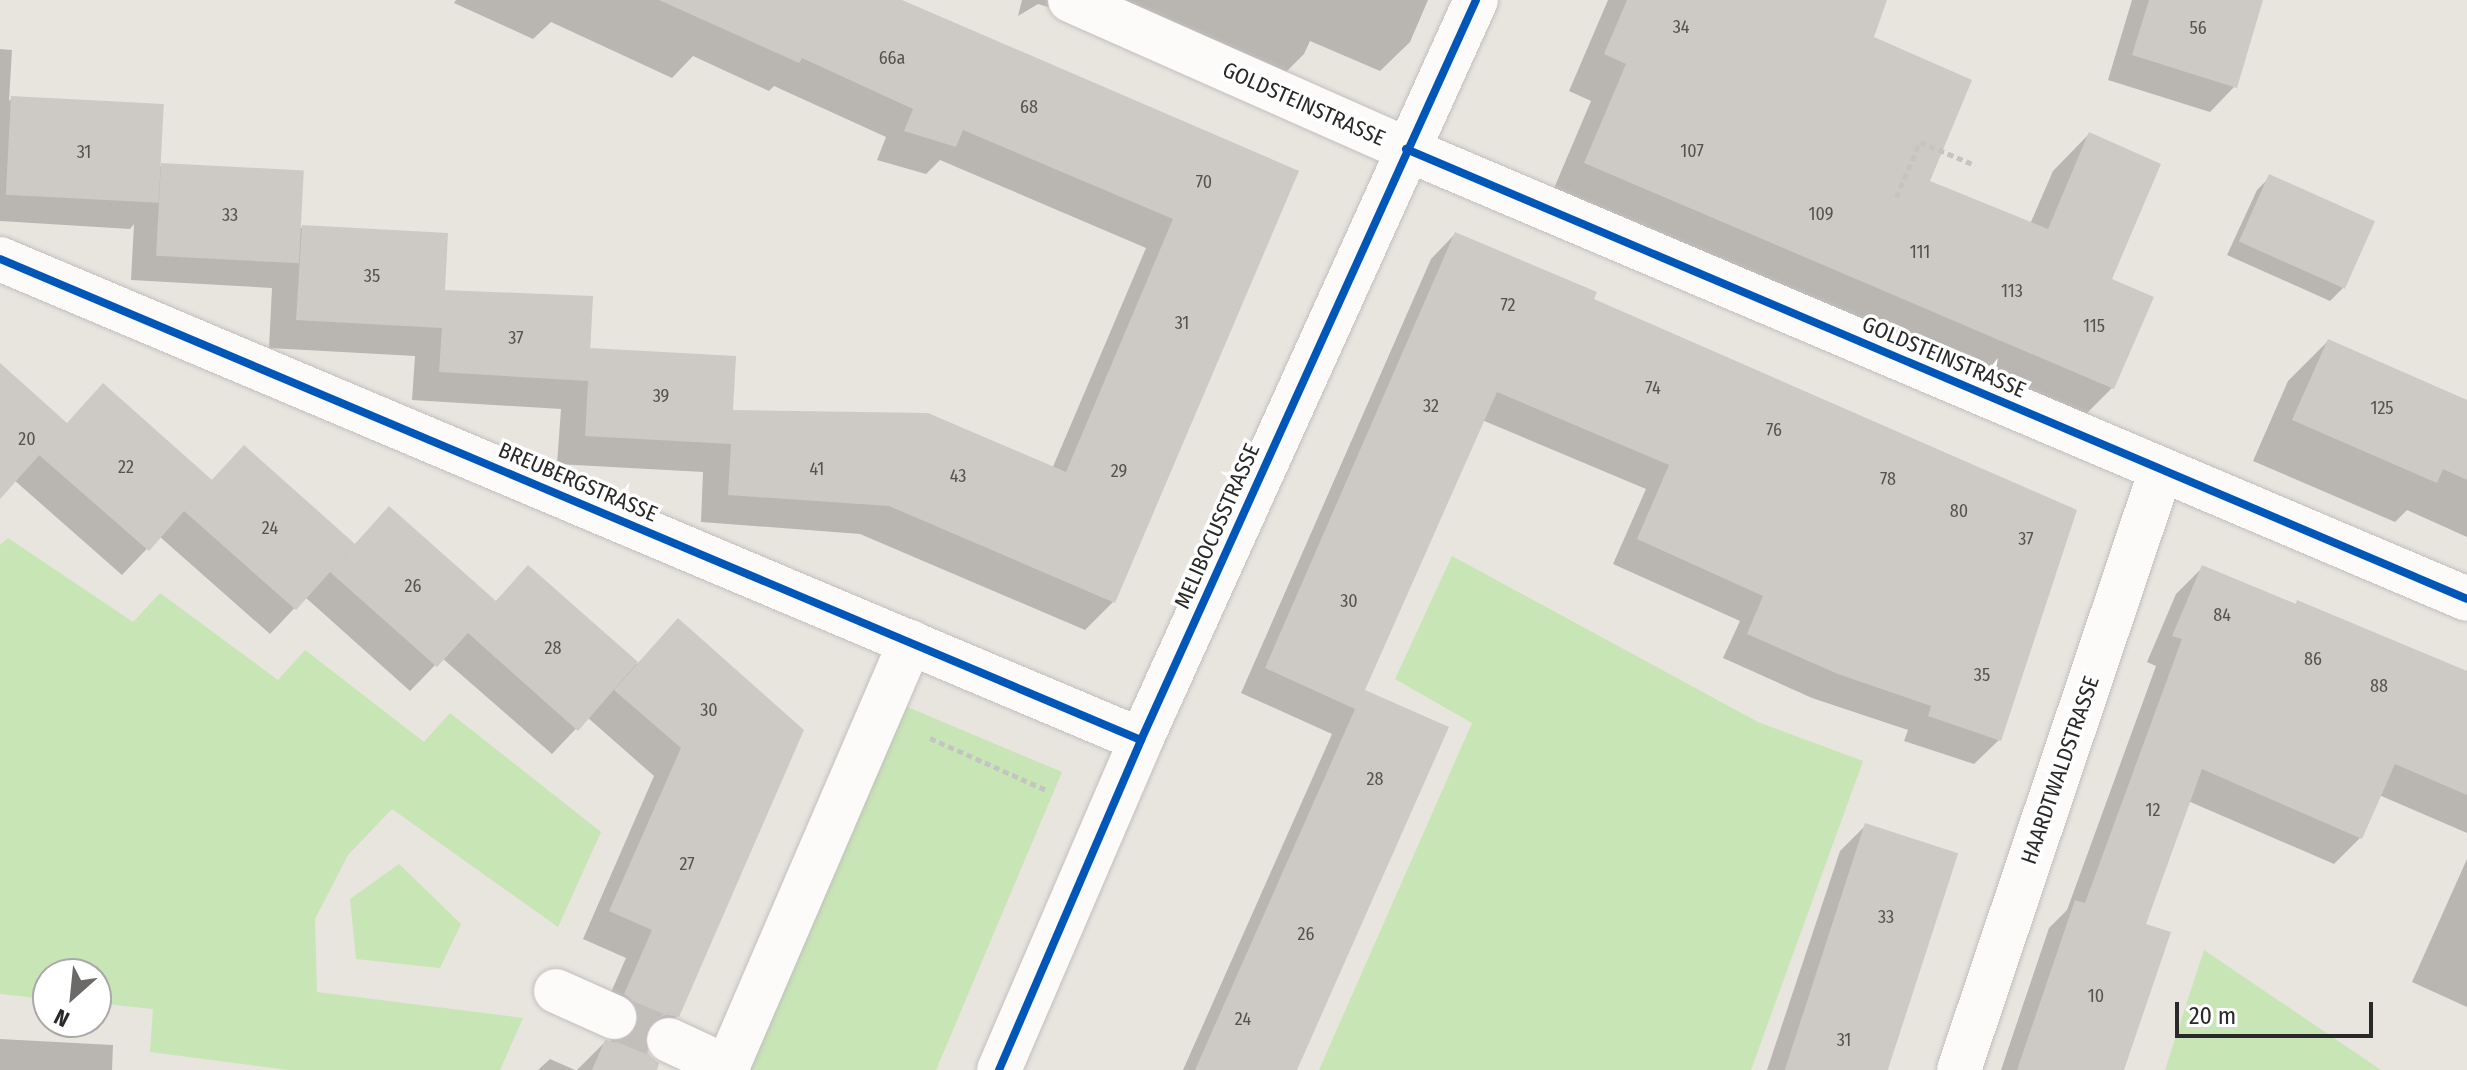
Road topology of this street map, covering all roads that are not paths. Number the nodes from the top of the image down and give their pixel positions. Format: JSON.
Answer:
{"nodes":[{"id":1,"x":1070,"y":0,"type":"edge"},
{"id":2,"x":1476,"y":0,"type":"edge"},
{"id":3,"x":1406,"y":149,"type":"junction"},
{"id":4,"x":0,"y":259,"type":"edge"},
{"id":5,"x":2161,"y":470,"type":"junction"},
{"id":6,"x":2467,"y":599,"type":"edge"},
{"id":7,"x":910,"y":642,"type":"junction"},
{"id":8,"x":1141,"y":740,"type":"junction"},
{"id":9,"x":556,"y":991,"type":"dead end"},
{"id":10,"x":614,"y":1017,"type":"tunnel mouth"},
{"id":11,"x":669,"y":1040,"type":"tunnel mouth"},
{"id":12,"x":726,"y":1068,"type":"edge"},
{"id":13,"x":999,"y":1070,"type":"edge"},
{"id":14,"x":1959,"y":1070,"type":"edge"}],
"edges":[{"from":1,"to":3,"type":"street","name":"GOLDSTEINSTRASSE"},
{"from":2,"to":3,"type":"street","name":"MELIBOCUSSTRASSE"},
{"from":3,"to":5,"type":"street","name":"GOLDSTEINSTRASSE"},
{"from":3,"to":8,"type":"street","name":"MELIBOCUSSTRASSE"},
{"from":4,"to":7,"type":"street","name":"BREUBERGSTRASSE"},
{"from":5,"to":6,"type":"street","name":"GOLDSTEINSTRASSE"},
{"from":5,"to":14,"type":"street","name":"HAARDTWALDSTRASSE"},
{"from":7,"to":8,"type":"street","name":"BREUBERGSTRASSE"},
{"from":7,"to":12,"type":"street"},
{"from":8,"to":13,"type":"street","name":"MELIBOCUSSTRASSE"},
{"from":9,"to":10,"type":"street"},
{"from":11,"to":12,"type":"street"}]}
